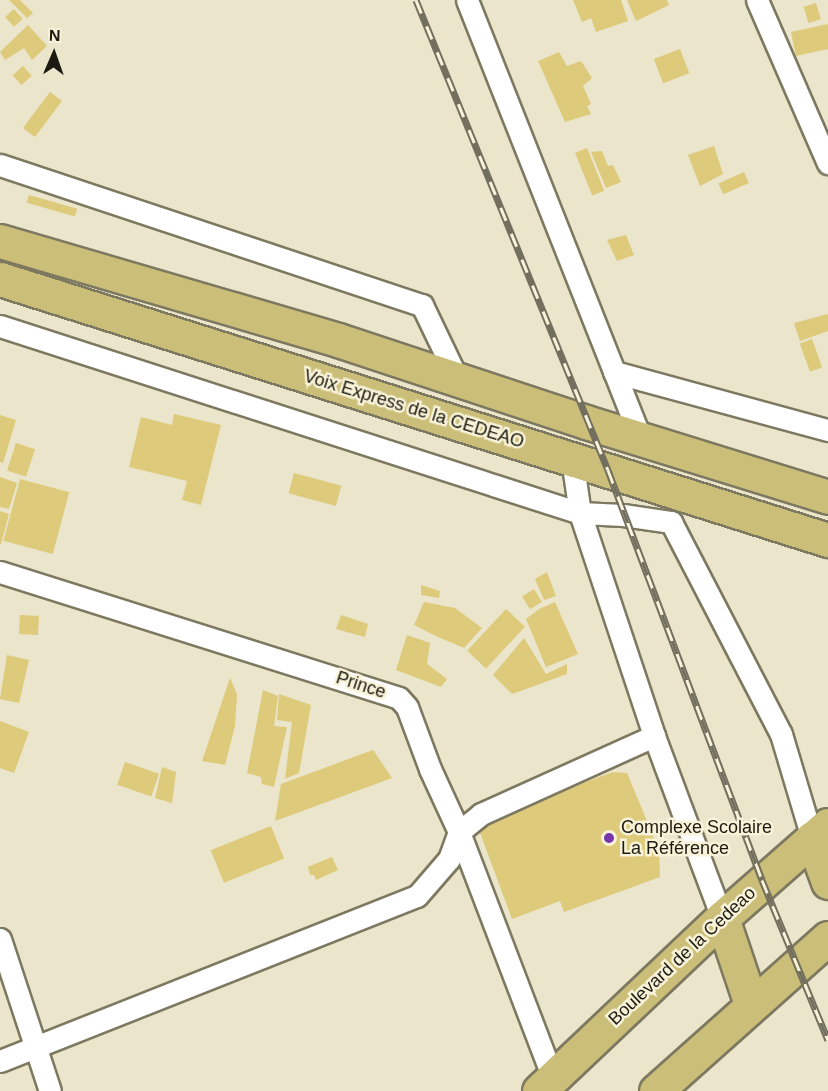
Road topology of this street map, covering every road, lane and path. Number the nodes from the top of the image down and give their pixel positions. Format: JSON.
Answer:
{"nodes":[{"id":1,"x":467,"y":0,"type":"edge"},
{"id":2,"x":757,"y":0,"type":"edge"},
{"id":3,"x":828,"y":163,"type":"edge"},
{"id":4,"x":0,"y":165,"type":"edge"},
{"id":5,"x":0,"y":241,"type":"edge"},
{"id":6,"x":0,"y":279,"type":"edge"},
{"id":7,"x":0,"y":326,"type":"edge"},
{"id":8,"x":614,"y":372,"type":"junction"},
{"id":9,"x":458,"y":378,"type":"junction"},
{"id":10,"x":828,"y":430,"type":"edge"},
{"id":11,"x":640,"y":437,"type":"junction"},
{"id":12,"x":572,"y":459,"type":"junction"},
{"id":13,"x":828,"y":497,"type":"edge"},
{"id":14,"x":580,"y":513,"type":"junction"},
{"id":15,"x":828,"y":540,"type":"edge"},
{"id":16,"x":0,"y":572,"type":"edge"},
{"id":17,"x":654,"y":736,"type":"junction"},
{"id":18,"x":820,"y":831,"type":"edge"},
{"id":19,"x":459,"y":832,"type":"junction"},
{"id":20,"x":828,"y":882,"type":"edge"},
{"id":21,"x":722,"y":918,"type":"junction"},
{"id":22,"x":828,"y":938,"type":"edge"},
{"id":23,"x":0,"y":939,"type":"edge"},
{"id":24,"x":751,"y":1004,"type":"junction"},
{"id":25,"x":36,"y":1047,"type":"junction"},
{"id":26,"x":0,"y":1061,"type":"edge"},
{"id":27,"x":546,"y":1084,"type":"edge"},
{"id":28,"x":50,"y":1091,"type":"edge"},
{"id":29,"x":656,"y":1091,"type":"edge"}],
"edges":[{"from":1,"to":8,"type":"street"},
{"from":2,"to":3,"type":"street"},
{"from":4,"to":9,"type":"street"},
{"from":5,"to":9,"type":"main road"},
{"from":6,"to":12,"type":"main road","name":"Voix Express de la CEDEAO"},
{"from":7,"to":14,"type":"street"},
{"from":8,"to":10,"type":"street"},
{"from":8,"to":11,"type":"street"},
{"from":9,"to":11,"type":"main road"},
{"from":11,"to":13,"type":"main road"},
{"from":12,"to":14,"type":"street"},
{"from":12,"to":15,"type":"main road","name":"Voix Express de la CEDEAO"},
{"from":14,"to":17,"type":"street"},
{"from":14,"to":18,"type":"street"},
{"from":16,"to":19,"type":"street","name":"Prince"},
{"from":17,"to":19,"type":"street"},
{"from":17,"to":21,"type":"street"},
{"from":18,"to":20,"type":"main road"},
{"from":18,"to":21,"type":"main road","name":"Boulevard de la Cedeao"},
{"from":19,"to":25,"type":"street"},
{"from":19,"to":27,"type":"street","name":"Prince"},
{"from":21,"to":24,"type":"main road"},
{"from":21,"to":27,"type":"main road","name":"Boulevard de la Cedeao"},
{"from":22,"to":24,"type":"main road"},
{"from":23,"to":25,"type":"street"},
{"from":24,"to":29,"type":"main road"},
{"from":25,"to":26,"type":"street"},
{"from":25,"to":28,"type":"street"}]}
